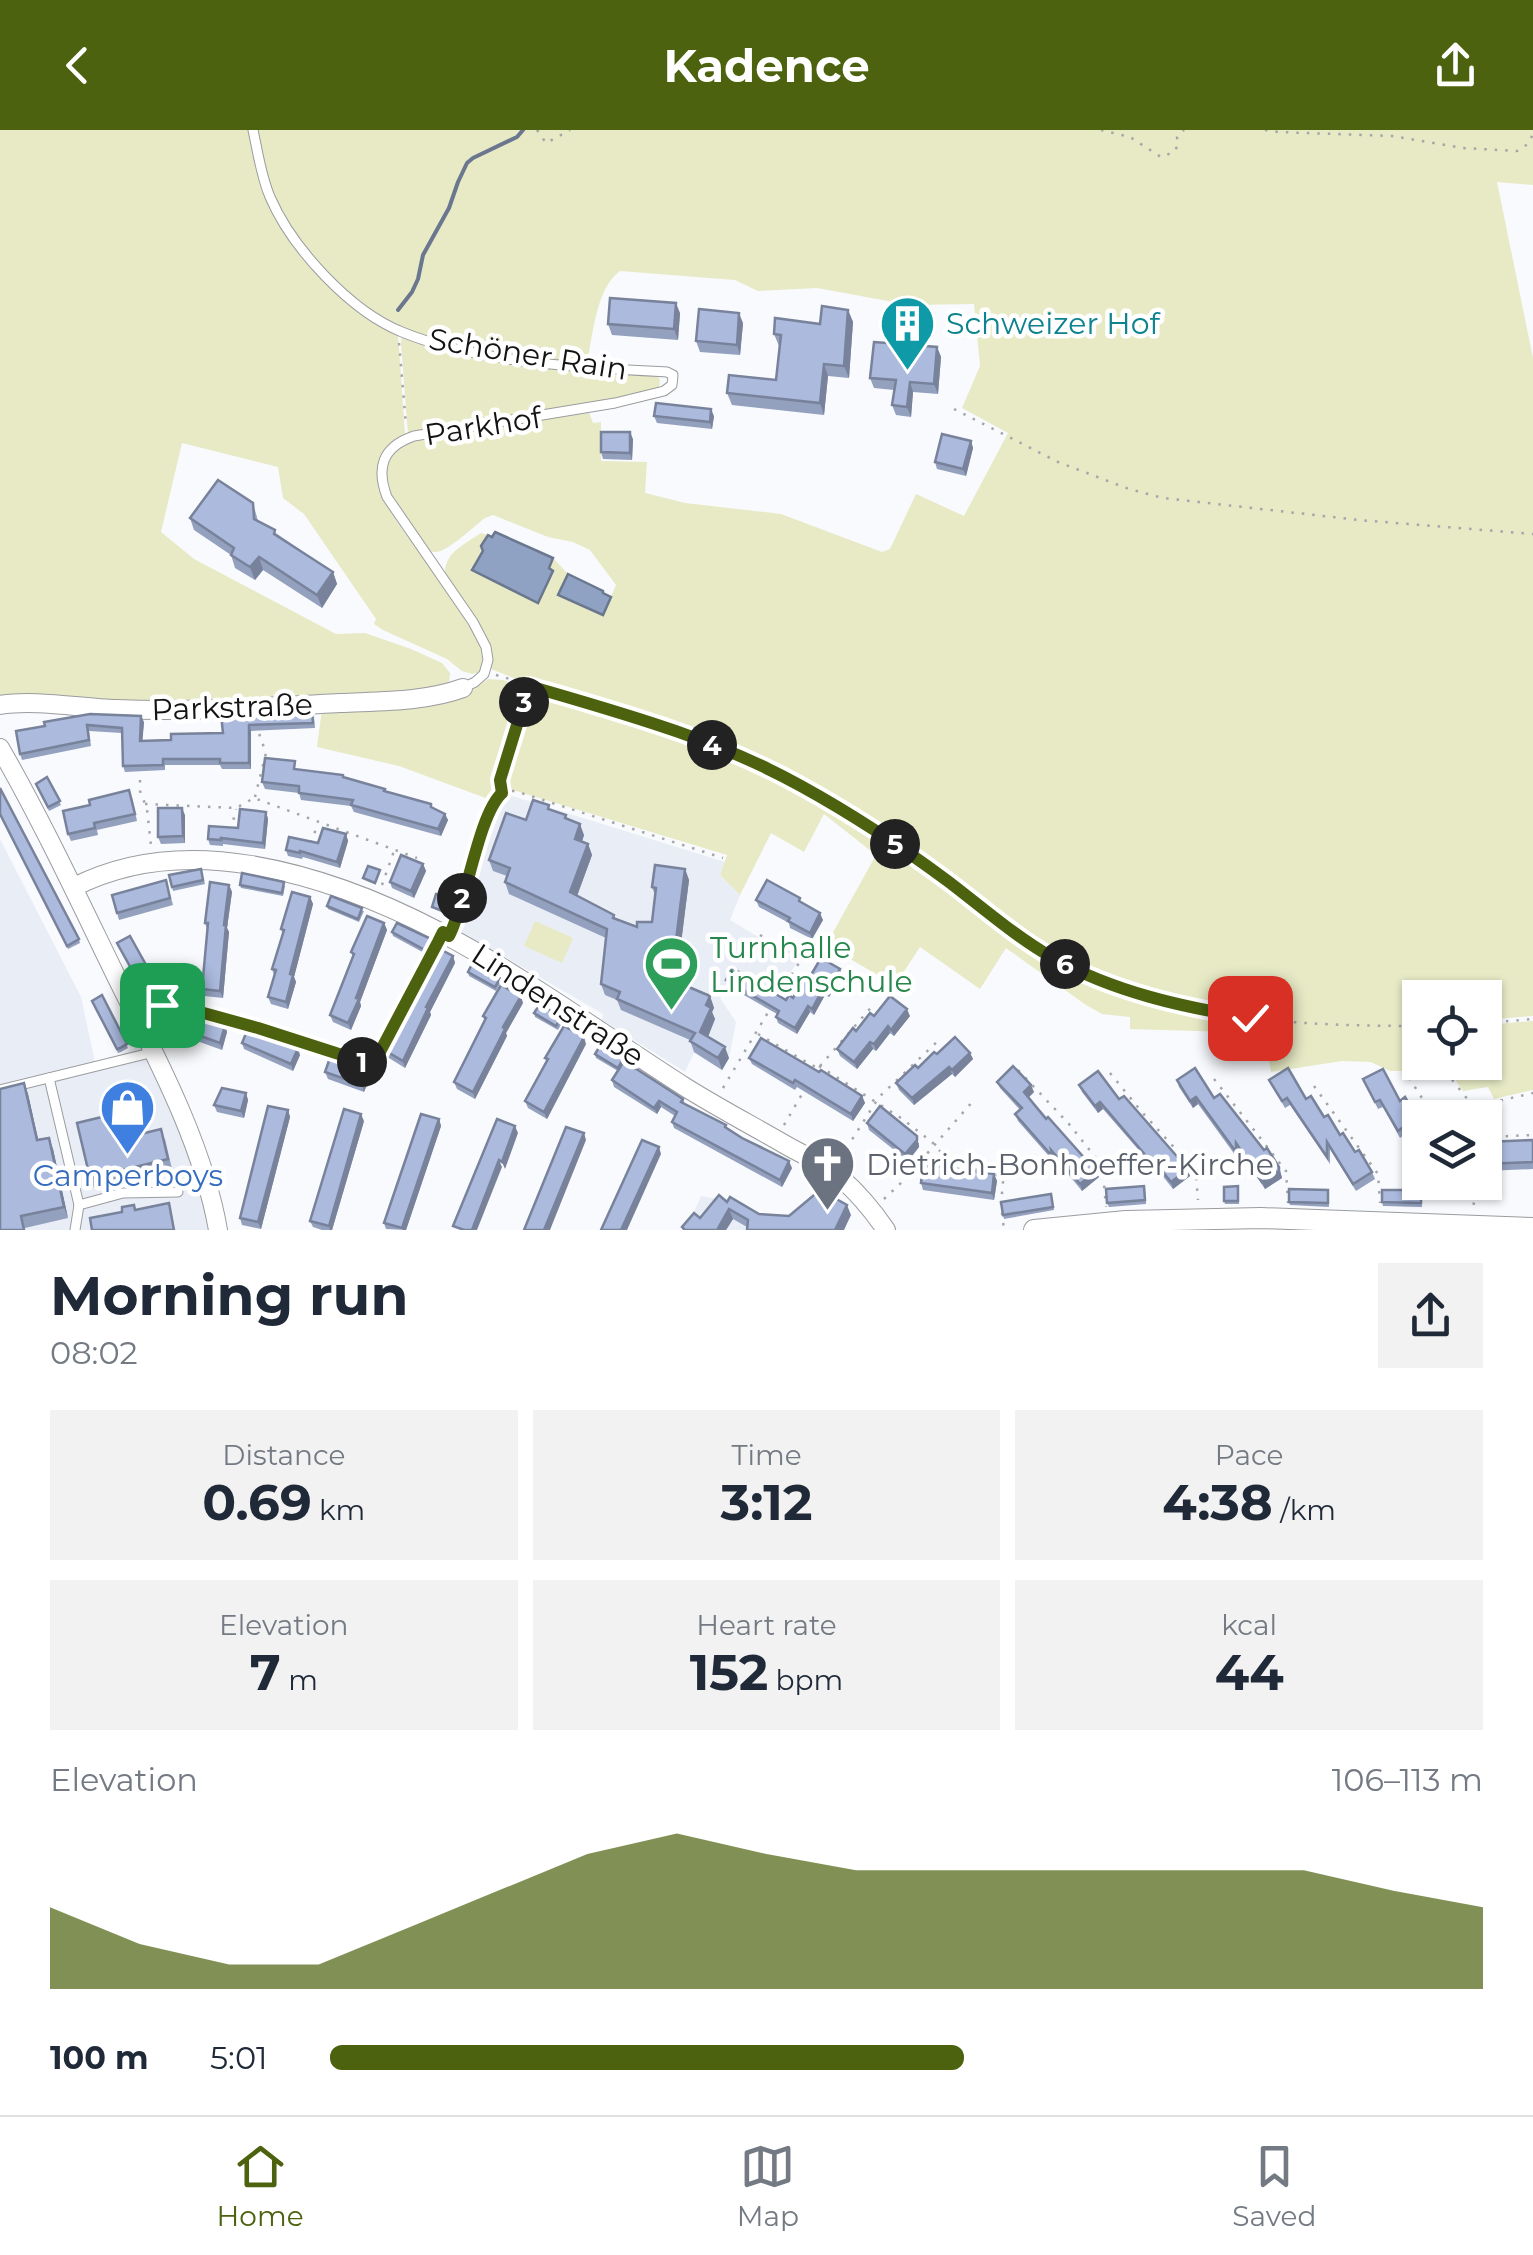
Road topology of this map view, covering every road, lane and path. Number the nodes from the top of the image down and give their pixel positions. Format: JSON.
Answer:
{"nodes":[{"id":1,"x":253,"y":130,"type":"edge"},
{"id":2,"x":538,"y":130,"type":"edge"},
{"id":3,"x":570,"y":130,"type":"edge"},
{"id":4,"x":1101,"y":130,"type":"edge"},
{"id":5,"x":1125,"y":130,"type":"edge"},
{"id":6,"x":1184,"y":130,"type":"edge"},
{"id":7,"x":1265,"y":130,"type":"edge"},
{"id":8,"x":1533,"y":134,"type":"edge"},
{"id":9,"x":1127,"y":136,"type":"junction"},
{"id":10,"x":399,"y":346,"type":"dead end"},
{"id":11,"x":674,"y":377,"type":"joint"},
{"id":12,"x":954,"y":408,"type":"dead end"},
{"id":13,"x":407,"y":438,"type":"junction"},
{"id":14,"x":1533,"y":534,"type":"edge"},
{"id":15,"x":484,"y":674,"type":"junction"},
{"id":16,"x":529,"y":686,"type":"junction"},
{"id":17,"x":463,"y":688,"type":"joint"},
{"id":18,"x":0,"y":704,"type":"edge"},
{"id":19,"x":257,"y":733,"type":"edge"},
{"id":20,"x":0,"y":748,"type":"edge"},
{"id":21,"x":140,"y":780,"type":"dead end"},
{"id":22,"x":502,"y":793,"type":"junction"},
{"id":23,"x":254,"y":798,"type":"junction"},
{"id":24,"x":146,"y":804,"type":"junction"},
{"id":25,"x":236,"y":808,"type":"junction"},
{"id":26,"x":318,"y":821,"type":"junction"},
{"id":27,"x":394,"y":851,"type":"junction"},
{"id":28,"x":417,"y":858,"type":"edge"},
{"id":29,"x":723,"y":858,"type":"dead end"},
{"id":30,"x":226,"y":861,"type":"junction"},
{"id":31,"x":153,"y":862,"type":"junction"},
{"id":32,"x":301,"y":875,"type":"junction"},
{"id":33,"x":74,"y":887,"type":"junction"},
{"id":34,"x":377,"y":901,"type":"junction"},
{"id":35,"x":446,"y":934,"type":"junction"},
{"id":36,"x":760,"y":935,"type":"dead end"},
{"id":37,"x":875,"y":1002,"type":"dead end"},
{"id":38,"x":137,"y":1017,"type":"junction"},
{"id":39,"x":1533,"y":1019,"type":"edge"},
{"id":40,"x":1502,"y":1022,"type":"edge"},
{"id":41,"x":1402,"y":1026,"type":"edge"},
{"id":42,"x":757,"y":1033,"type":"junction"},
{"id":43,"x":939,"y":1040,"type":"dead end"},
{"id":44,"x":154,"y":1052,"type":"junction"},
{"id":45,"x":817,"y":1069,"type":"junction"},
{"id":46,"x":1018,"y":1070,"type":"edge"},
{"id":47,"x":1110,"y":1073,"type":"dead end"},
{"id":48,"x":49,"y":1078,"type":"junction"},
{"id":49,"x":1214,"y":1080,"type":"dead end"},
{"id":50,"x":1452,"y":1080,"type":"edge"},
{"id":51,"x":809,"y":1082,"type":"edge"},
{"id":52,"x":1314,"y":1086,"type":"dead end"},
{"id":53,"x":0,"y":1090,"type":"edge"},
{"id":54,"x":1533,"y":1093,"type":"edge"},
{"id":55,"x":974,"y":1100,"type":"dead end"},
{"id":56,"x":1468,"y":1100,"type":"edge"},
{"id":57,"x":1502,"y":1100,"type":"edge"},
{"id":58,"x":876,"y":1101,"type":"junction"},
{"id":59,"x":714,"y":1104,"type":"junction"},
{"id":60,"x":1533,"y":1134,"type":"edge"},
{"id":61,"x":1502,"y":1136,"type":"edge"},
{"id":62,"x":777,"y":1140,"type":"junction"},
{"id":63,"x":934,"y":1144,"type":"junction"},
{"id":64,"x":831,"y":1171,"type":"junction"},
{"id":65,"x":178,"y":1192,"type":"dead end"},
{"id":66,"x":1475,"y":1200,"type":"edge"},
{"id":67,"x":79,"y":1204,"type":"junction"},
{"id":68,"x":872,"y":1210,"type":"junction"},
{"id":69,"x":1288,"y":1218,"type":"junction"},
{"id":70,"x":1200,"y":1219,"type":"junction"},
{"id":71,"x":1108,"y":1222,"type":"junction"},
{"id":72,"x":1380,"y":1222,"type":"junction"},
{"id":73,"x":1358,"y":1225,"type":"edge"},
{"id":74,"x":1472,"y":1226,"type":"junction"},
{"id":75,"x":1533,"y":1228,"type":"edge"},
{"id":76,"x":75,"y":1230,"type":"edge"},
{"id":77,"x":218,"y":1230,"type":"edge"},
{"id":78,"x":886,"y":1230,"type":"edge"},
{"id":79,"x":1004,"y":1230,"type":"edge"},
{"id":80,"x":1034,"y":1230,"type":"edge"}],
"edges":[{"from":1,"to":11,"type":"lane","name":"Schöner Rain"},
{"from":2,"to":3,"type":"path"},
{"from":4,"to":9,"type":"path"},
{"from":5,"to":9,"type":"path"},
{"from":6,"to":9,"type":"path"},
{"from":7,"to":8,"type":"path"},
{"from":10,"to":13,"type":"path"},
{"from":11,"to":13,"type":"lane","name":"Parkhof"},
{"from":12,"to":14,"type":"path"},
{"from":13,"to":15,"type":"lane","name":"Parkhof"},
{"from":15,"to":16,"type":"path"},
{"from":15,"to":17,"type":"lane"},
{"from":16,"to":22,"type":"path"},
{"from":16,"to":41,"type":"path"},
{"from":17,"to":18,"type":"street","name":"Parkstraße"},
{"from":19,"to":23,"type":"path"},
{"from":20,"to":33,"type":"street"},
{"from":21,"to":24,"type":"path"},
{"from":22,"to":29,"type":"path"},
{"from":22,"to":35,"type":"path"},
{"from":23,"to":25,"type":"path"},
{"from":23,"to":26,"type":"path"},
{"from":24,"to":25,"type":"path"},
{"from":24,"to":31,"type":"path"},
{"from":25,"to":30,"type":"path"},
{"from":26,"to":27,"type":"path"},
{"from":26,"to":32,"type":"path"},
{"from":27,"to":28,"type":"path"},
{"from":27,"to":34,"type":"path"},
{"from":30,"to":31,"type":"street","name":"Lindenstraße"},
{"from":30,"to":32,"type":"street","name":"Lindenstraße"},
{"from":31,"to":33,"type":"street","name":"Lindenstraße"},
{"from":32,"to":34,"type":"street","name":"Lindenstraße"},
{"from":33,"to":38,"type":"street"},
{"from":34,"to":35,"type":"street","name":"Lindenstraße"},
{"from":35,"to":38,"type":"path"},
{"from":35,"to":59,"type":"street","name":"Lindenstraße"},
{"from":36,"to":42,"type":"path"},
{"from":37,"to":45,"type":"path"},
{"from":38,"to":44,"type":"street"},
{"from":39,"to":40,"type":"path"},
{"from":42,"to":45,"type":"path"},
{"from":42,"to":59,"type":"path"},
{"from":43,"to":58,"type":"path"},
{"from":44,"to":48,"type":"lane"},
{"from":44,"to":77,"type":"street"},
{"from":45,"to":58,"type":"path"},
{"from":46,"to":71,"type":"path"},
{"from":47,"to":70,"type":"path"},
{"from":48,"to":53,"type":"lane"},
{"from":48,"to":67,"type":"lane"},
{"from":49,"to":69,"type":"path"},
{"from":50,"to":56,"type":"path"},
{"from":51,"to":62,"type":"path"},
{"from":52,"to":72,"type":"path"},
{"from":54,"to":57,"type":"path"},
{"from":55,"to":63,"type":"path"},
{"from":58,"to":63,"type":"path"},
{"from":58,"to":64,"type":"path"},
{"from":59,"to":62,"type":"street","name":"Lindenstraße"},
{"from":60,"to":61,"type":"path"},
{"from":62,"to":64,"type":"street","name":"Lindenstraße"},
{"from":63,"to":68,"type":"path"},
{"from":63,"to":79,"type":"path"},
{"from":64,"to":68,"type":"street","name":"Lindenstraße"},
{"from":65,"to":67,"type":"lane"},
{"from":66,"to":74,"type":"path"},
{"from":67,"to":76,"type":"lane"},
{"from":68,"to":78,"type":"street","name":"Lindenstraße"},
{"from":69,"to":70,"type":"street"},
{"from":69,"to":73,"type":"street"},
{"from":70,"to":71,"type":"street"},
{"from":71,"to":80,"type":"street"},
{"from":72,"to":73,"type":"street"},
{"from":72,"to":74,"type":"street"},
{"from":74,"to":75,"type":"street"}]}
